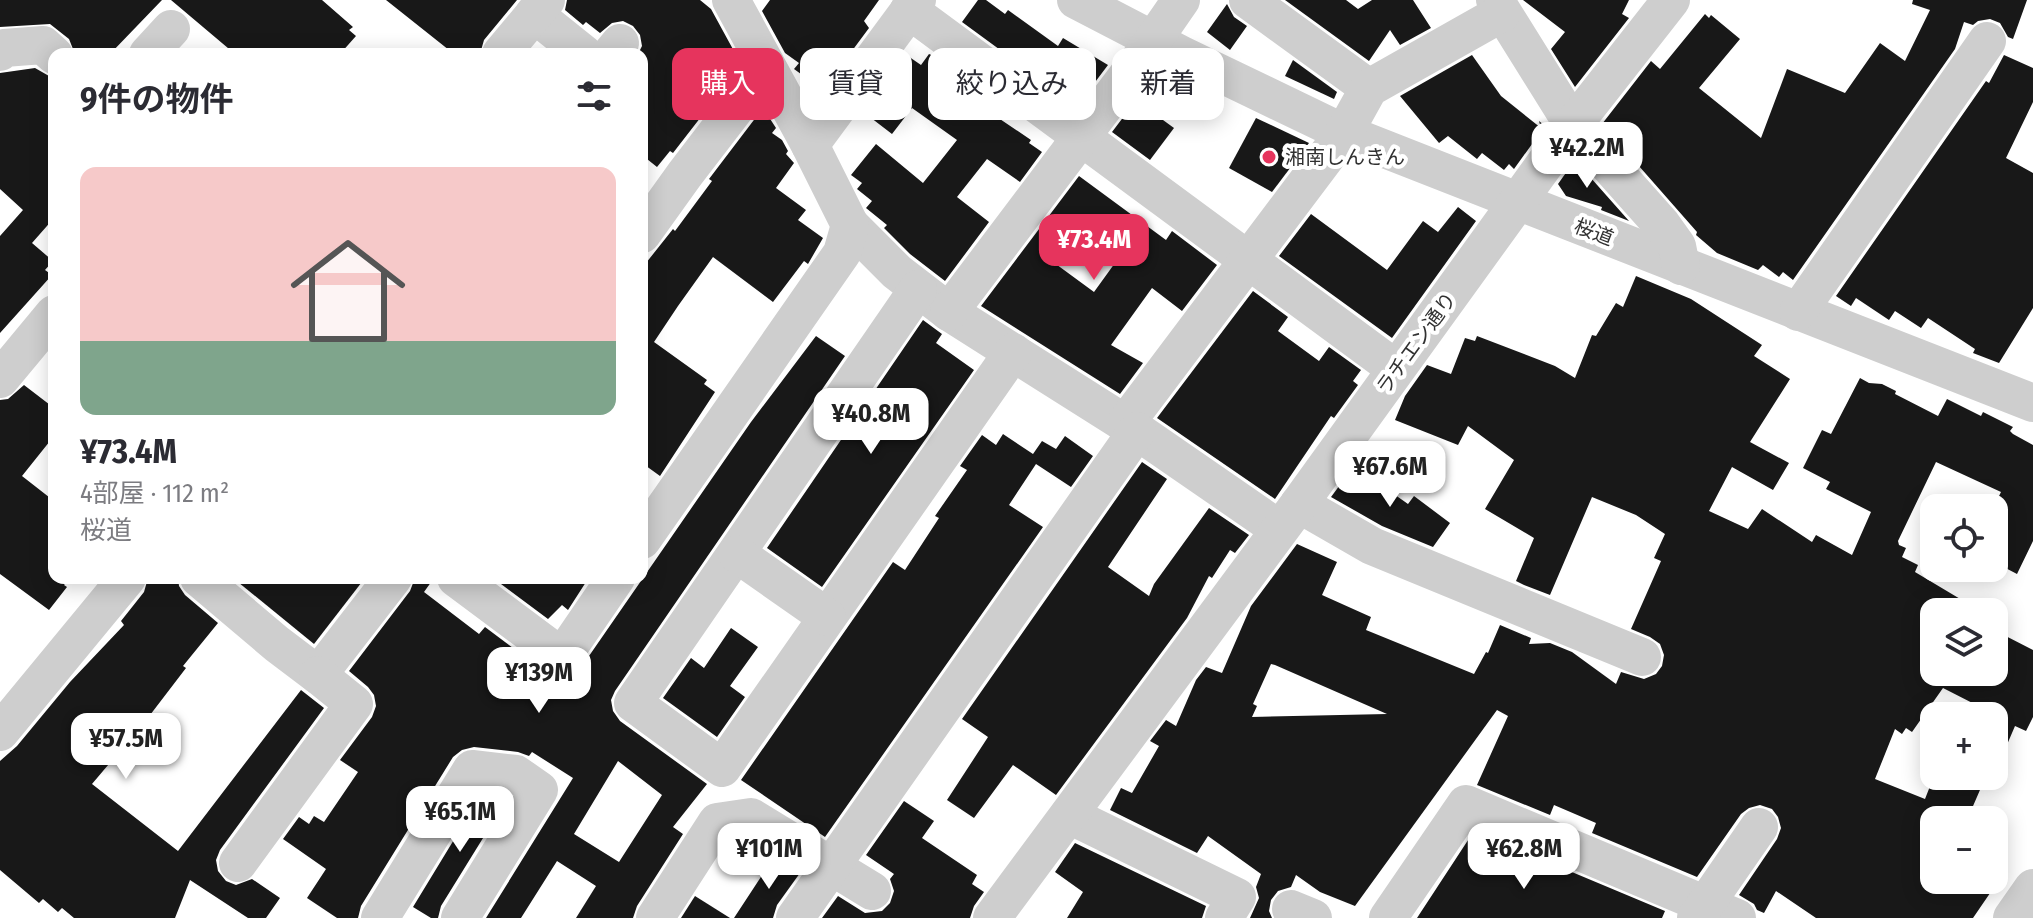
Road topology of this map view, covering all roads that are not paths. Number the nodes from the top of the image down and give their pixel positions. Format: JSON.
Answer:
{"nodes":[{"id":1,"x":731,"y":0,"type":"edge"},
{"id":2,"x":1076,"y":0,"type":"edge"},
{"id":3,"x":1181,"y":0,"type":"edge"},
{"id":4,"x":1248,"y":0,"type":"edge"},
{"id":5,"x":1671,"y":0,"type":"edge"},
{"id":6,"x":913,"y":5,"type":"edge"},
{"id":7,"x":540,"y":7,"type":"edge"},
{"id":8,"x":1498,"y":7,"type":"edge"},
{"id":9,"x":1153,"y":39,"type":"junction"},
{"id":10,"x":1987,"y":41,"type":"dead end"},
{"id":11,"x":1,"y":48,"type":"edge"},
{"id":12,"x":506,"y":48,"type":"edge"},
{"id":13,"x":578,"y":48,"type":"edge"},
{"id":14,"x":757,"y":48,"type":"edge"},
{"id":15,"x":48,"y":50,"type":"edge"},
{"id":16,"x":1369,"y":88,"type":"junction"},
{"id":17,"x":784,"y":98,"type":"edge"},
{"id":18,"x":727,"y":120,"type":"edge"},
{"id":19,"x":1573,"y":125,"type":"junction"},
{"id":20,"x":1344,"y":133,"type":"junction"},
{"id":21,"x":1080,"y":137,"type":"junction"},
{"id":22,"x":810,"y":145,"type":"junction"},
{"id":23,"x":1519,"y":202,"type":"junction"},
{"id":24,"x":850,"y":225,"type":"junction"},
{"id":25,"x":648,"y":226,"type":"edge"},
{"id":26,"x":1248,"y":260,"type":"junction"},
{"id":27,"x":1681,"y":266,"type":"junction"},
{"id":28,"x":918,"y":289,"type":"junction"},
{"id":29,"x":949,"y":312,"type":"junction"},
{"id":30,"x":1798,"y":312,"type":"junction"},
{"id":31,"x":48,"y":321,"type":"edge"},
{"id":32,"x":1013,"y":352,"type":"junction"},
{"id":33,"x":1396,"y":369,"type":"junction"},
{"id":34,"x":0,"y":379,"type":"edge"},
{"id":35,"x":2033,"y":403,"type":"edge"},
{"id":36,"x":1131,"y":428,"type":"junction"},
{"id":37,"x":654,"y":496,"type":"edge"},
{"id":38,"x":1289,"y":517,"type":"junction"},
{"id":39,"x":648,"y":518,"type":"edge"},
{"id":40,"x":737,"y":554,"type":"junction"},
{"id":41,"x":122,"y":584,"type":"edge"},
{"id":42,"x":206,"y":584,"type":"edge"},
{"id":43,"x":388,"y":584,"type":"edge"},
{"id":44,"x":464,"y":584,"type":"edge"},
{"id":45,"x":612,"y":584,"type":"edge"},
{"id":46,"x":827,"y":617,"type":"junction"},
{"id":47,"x":1642,"y":657,"type":"dead end"},
{"id":48,"x":318,"y":675,"type":"junction"},
{"id":49,"x":0,"y":732,"type":"edge"},
{"id":50,"x":1069,"y":815,"type":"junction"},
{"id":51,"x":1759,"y":827,"type":"dead end"},
{"id":52,"x":238,"y":863,"type":"dead end"},
{"id":53,"x":832,"y":867,"type":"junction"},
{"id":54,"x":2033,"y":888,"type":"edge"},
{"id":55,"x":872,"y":891,"type":"dead end"},
{"id":56,"x":393,"y":914,"type":"edge"},
{"id":57,"x":1713,"y":914,"type":"edge"},
{"id":58,"x":460,"y":918,"type":"edge"},
{"id":59,"x":655,"y":918,"type":"edge"},
{"id":60,"x":795,"y":918,"type":"edge"},
{"id":61,"x":992,"y":918,"type":"edge"},
{"id":62,"x":1224,"y":918,"type":"edge"},
{"id":63,"x":1388,"y":918,"type":"edge"},
{"id":64,"x":2012,"y":918,"type":"edge"}],
"edges":[{"from":1,"to":14,"type":"street"},
{"from":2,"to":9,"type":"street","name":"桜道"},
{"from":3,"to":9,"type":"street"},
{"from":4,"to":16,"type":"street"},
{"from":5,"to":19,"type":"street","name":"ラチエン通り"},
{"from":6,"to":21,"type":"street"},
{"from":6,"to":22,"type":"street"},
{"from":7,"to":12,"type":"street"},
{"from":7,"to":13,"type":"street"},
{"from":8,"to":16,"type":"street"},
{"from":8,"to":19,"type":"street"},
{"from":9,"to":20,"type":"street","name":"桜道"},
{"from":9,"to":21,"type":"street"},
{"from":10,"to":30,"type":"street"},
{"from":11,"to":15,"type":"street"},
{"from":16,"to":20,"type":"street"},
{"from":17,"to":22,"type":"street"},
{"from":18,"to":25,"type":"street"},
{"from":19,"to":23,"type":"street","name":"ラチエン通り"},
{"from":19,"to":27,"type":"street"},
{"from":20,"to":23,"type":"street","name":"桜道"},
{"from":20,"to":26,"type":"street"},
{"from":21,"to":26,"type":"street"},
{"from":21,"to":29,"type":"street"},
{"from":22,"to":24,"type":"street"},
{"from":23,"to":27,"type":"street","name":"桜道"},
{"from":23,"to":33,"type":"street","name":"ラチエン通り"},
{"from":24,"to":28,"type":"street"},
{"from":24,"to":37,"type":"street"},
{"from":26,"to":33,"type":"street"},
{"from":26,"to":36,"type":"street"},
{"from":27,"to":30,"type":"street","name":"桜道"},
{"from":28,"to":29,"type":"street"},
{"from":28,"to":40,"type":"street"},
{"from":29,"to":32,"type":"street"},
{"from":30,"to":35,"type":"street","name":"桜道"},
{"from":31,"to":34,"type":"street"},
{"from":32,"to":36,"type":"street"},
{"from":32,"to":46,"type":"street"},
{"from":33,"to":38,"type":"street","name":"ラチエン通り"},
{"from":36,"to":38,"type":"street"},
{"from":36,"to":53,"type":"street"},
{"from":37,"to":39,"type":"street"},
{"from":38,"to":47,"type":"street"},
{"from":38,"to":50,"type":"street","name":"ラチエン通り"},
{"from":40,"to":46,"type":"street"},
{"from":40,"to":46,"type":"street"},
{"from":41,"to":49,"type":"street"},
{"from":42,"to":48,"type":"street"},
{"from":43,"to":48,"type":"street"},
{"from":44,"to":45,"type":"street"},
{"from":48,"to":52,"type":"street"},
{"from":50,"to":61,"type":"street","name":"ラチエン通り"},
{"from":50,"to":62,"type":"street"},
{"from":51,"to":57,"type":"street"},
{"from":53,"to":55,"type":"street"},
{"from":53,"to":59,"type":"street"},
{"from":53,"to":60,"type":"street"},
{"from":54,"to":64,"type":"street"},
{"from":56,"to":58,"type":"street"},
{"from":57,"to":63,"type":"street"}]}
